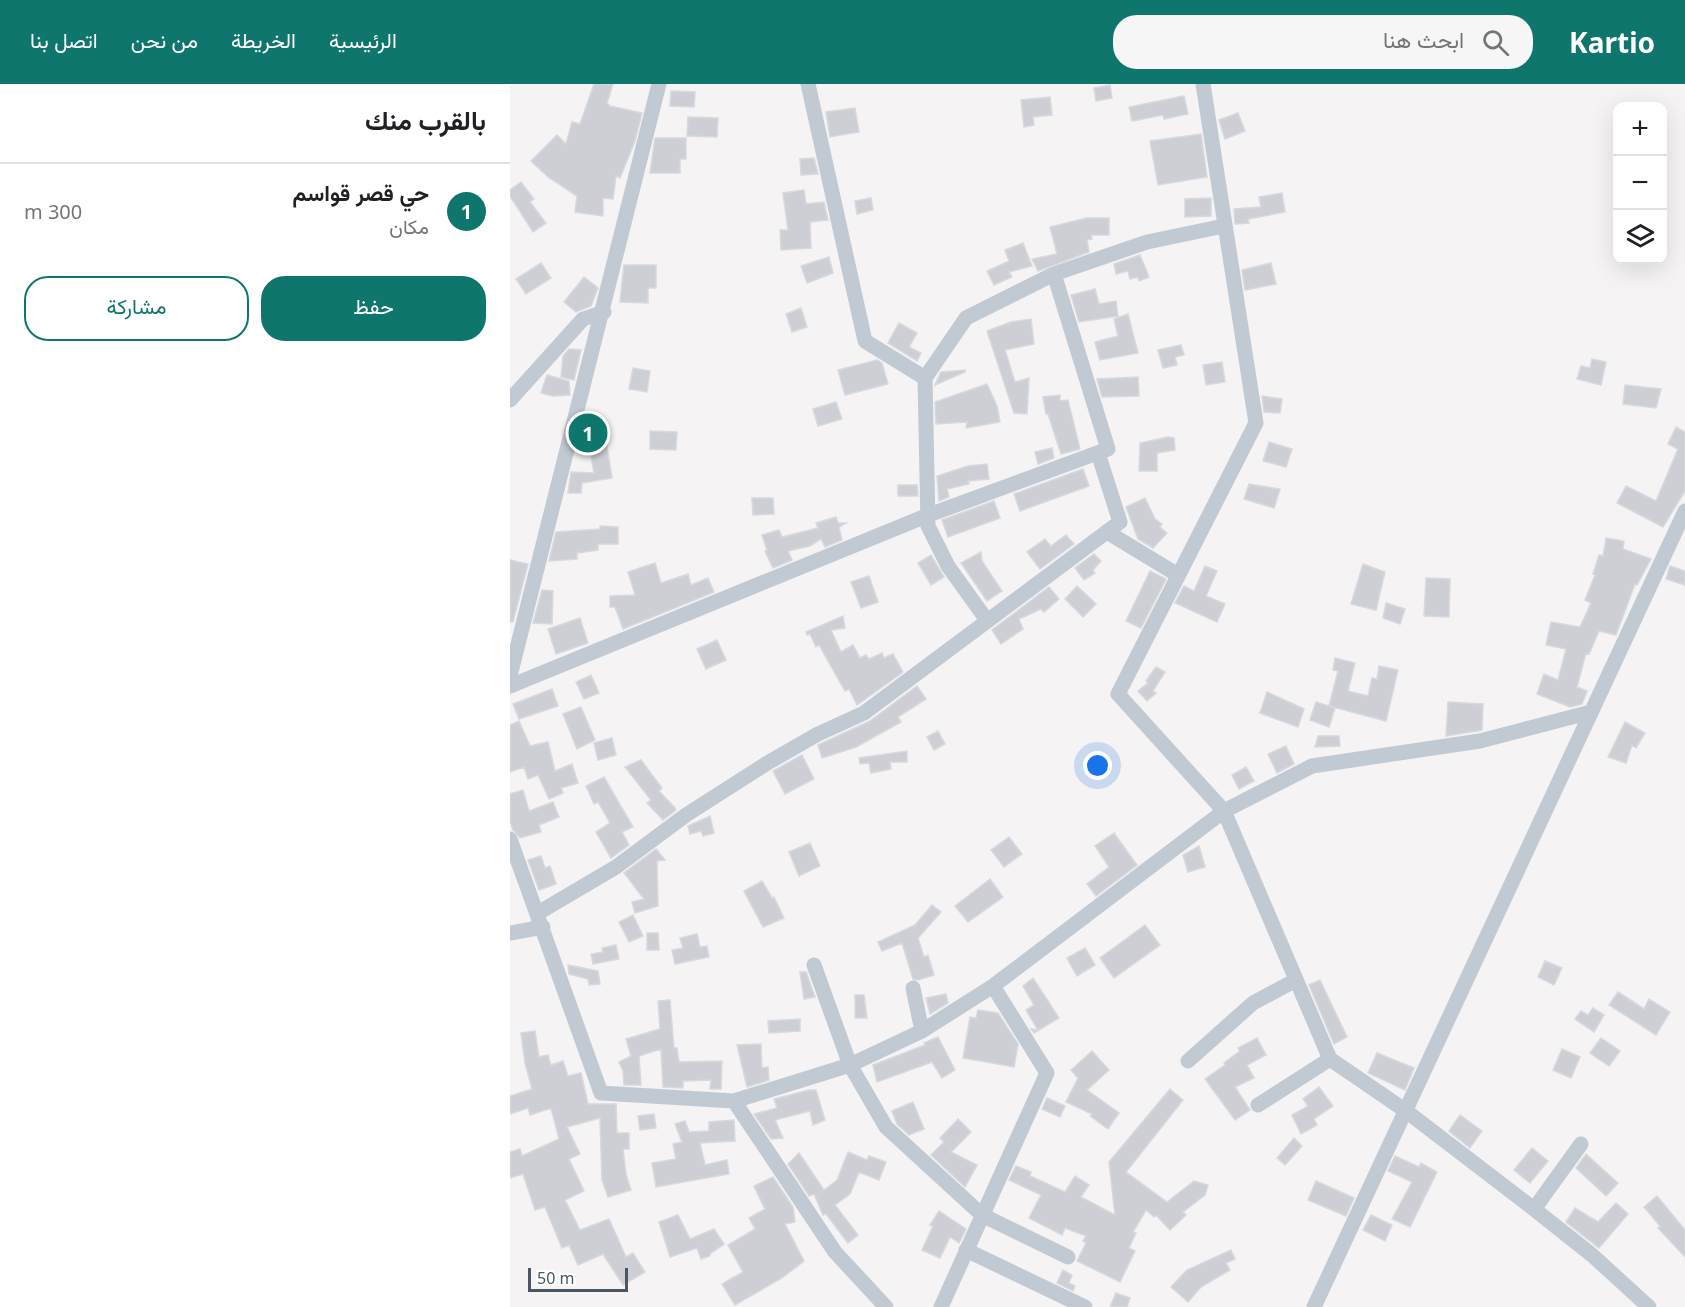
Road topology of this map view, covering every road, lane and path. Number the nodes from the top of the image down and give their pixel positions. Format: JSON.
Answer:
{"nodes":[{"id":1,"x":659,"y":84,"type":"edge"},
{"id":2,"x":808,"y":84,"type":"edge"},
{"id":3,"x":1203,"y":84,"type":"edge"},
{"id":4,"x":1224,"y":226,"type":"junction"},
{"id":5,"x":1054,"y":274,"type":"junction"},
{"id":6,"x":604,"y":312,"type":"junction"},
{"id":7,"x":925,"y":378,"type":"junction"},
{"id":8,"x":510,"y":400,"type":"edge"},
{"id":9,"x":1098,"y":453,"type":"junction"},
{"id":10,"x":1685,"y":511,"type":"edge"},
{"id":11,"x":926,"y":516,"type":"junction"},
{"id":12,"x":1107,"y":532,"type":"junction"},
{"id":13,"x":1178,"y":575,"type":"junction"},
{"id":14,"x":987,"y":619,"type":"junction"},
{"id":15,"x":510,"y":676,"type":"edge"},
{"id":16,"x":510,"y":686,"type":"edge"},
{"id":17,"x":1592,"y":712,"type":"junction"},
{"id":18,"x":1224,"y":811,"type":"junction"},
{"id":19,"x":510,"y":839,"type":"edge"},
{"id":20,"x":541,"y":920,"type":"junction"},
{"id":21,"x":510,"y":933,"type":"edge"},
{"id":22,"x":814,"y":965,"type":"dead end"},
{"id":23,"x":1296,"y":980,"type":"junction"},
{"id":24,"x":993,"y":986,"type":"junction"},
{"id":25,"x":913,"y":988,"type":"dead end"},
{"id":26,"x":922,"y":1031,"type":"junction"},
{"id":27,"x":1330,"y":1059,"type":"junction"},
{"id":28,"x":1188,"y":1061,"type":"dead end"},
{"id":29,"x":850,"y":1065,"type":"junction"},
{"id":30,"x":734,"y":1101,"type":"junction"},
{"id":31,"x":1258,"y":1105,"type":"dead end"},
{"id":32,"x":1406,"y":1111,"type":"junction"},
{"id":33,"x":1581,"y":1144,"type":"dead end"},
{"id":34,"x":1534,"y":1209,"type":"junction"},
{"id":35,"x":982,"y":1215,"type":"junction"},
{"id":36,"x":966,"y":1250,"type":"junction"},
{"id":37,"x":1068,"y":1257,"type":"dead end"},
{"id":38,"x":886,"y":1307,"type":"edge"},
{"id":39,"x":941,"y":1307,"type":"edge"},
{"id":40,"x":1085,"y":1307,"type":"edge"},
{"id":41,"x":1314,"y":1307,"type":"edge"},
{"id":42,"x":1649,"y":1307,"type":"edge"}],
"edges":[{"from":1,"to":6,"type":"street"},
{"from":2,"to":7,"type":"street"},
{"from":3,"to":4,"type":"street"},
{"from":4,"to":5,"type":"street"},
{"from":4,"to":13,"type":"street"},
{"from":5,"to":7,"type":"street"},
{"from":5,"to":9,"type":"street"},
{"from":6,"to":8,"type":"street"},
{"from":6,"to":15,"type":"street"},
{"from":7,"to":11,"type":"street"},
{"from":9,"to":11,"type":"street"},
{"from":9,"to":12,"type":"street"},
{"from":10,"to":17,"type":"street"},
{"from":11,"to":14,"type":"street"},
{"from":11,"to":16,"type":"street"},
{"from":12,"to":13,"type":"street"},
{"from":12,"to":14,"type":"street"},
{"from":13,"to":18,"type":"street"},
{"from":14,"to":20,"type":"street"},
{"from":17,"to":18,"type":"street"},
{"from":17,"to":32,"type":"street"},
{"from":18,"to":23,"type":"street"},
{"from":18,"to":24,"type":"street"},
{"from":19,"to":20,"type":"street"},
{"from":20,"to":21,"type":"street"},
{"from":20,"to":30,"type":"street"},
{"from":22,"to":29,"type":"street"},
{"from":23,"to":27,"type":"street"},
{"from":23,"to":28,"type":"street"},
{"from":24,"to":26,"type":"street"},
{"from":24,"to":35,"type":"street"},
{"from":25,"to":26,"type":"street"},
{"from":26,"to":29,"type":"street"},
{"from":27,"to":31,"type":"street"},
{"from":27,"to":32,"type":"street"},
{"from":29,"to":30,"type":"street"},
{"from":29,"to":35,"type":"street"},
{"from":30,"to":38,"type":"street"},
{"from":32,"to":34,"type":"street"},
{"from":32,"to":41,"type":"street"},
{"from":33,"to":34,"type":"street"},
{"from":34,"to":42,"type":"street"},
{"from":35,"to":36,"type":"street"},
{"from":35,"to":37,"type":"street"},
{"from":36,"to":39,"type":"street"},
{"from":36,"to":40,"type":"street"}]}
